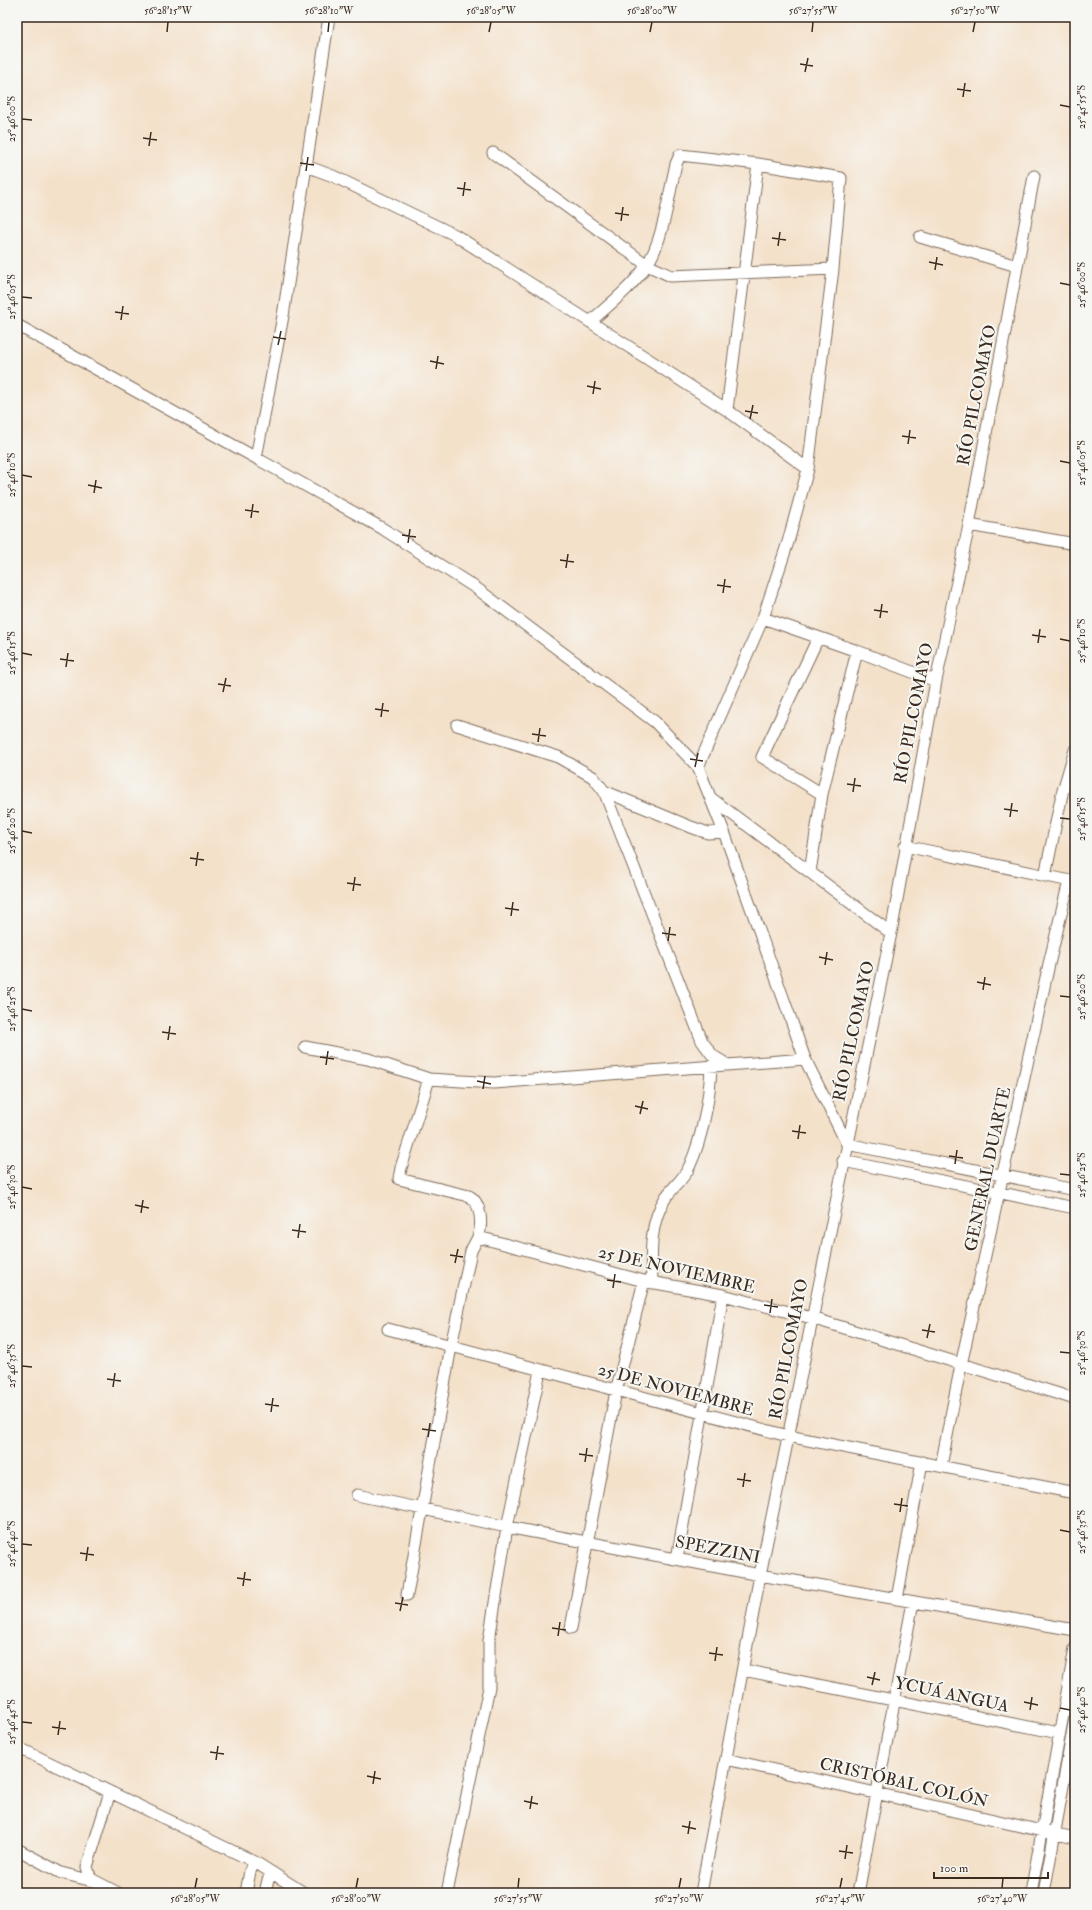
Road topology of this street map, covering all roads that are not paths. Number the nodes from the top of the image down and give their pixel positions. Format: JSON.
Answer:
{"nodes":[{"id":1,"x":329,"y":17,"type":"edge"},
{"id":2,"x":493,"y":153,"type":"dead end"},
{"id":3,"x":758,"y":164,"type":"junction"},
{"id":4,"x":306,"y":166,"type":"junction"},
{"id":5,"x":1034,"y":176,"type":"dead end"},
{"id":6,"x":920,"y":237,"type":"dead end"},
{"id":7,"x":647,"y":265,"type":"junction"},
{"id":8,"x":1017,"y":266,"type":"junction"},
{"id":9,"x":833,"y":269,"type":"junction"},
{"id":10,"x":744,"y":273,"type":"junction"},
{"id":11,"x":590,"y":322,"type":"junction"},
{"id":12,"x":17,"y":325,"type":"edge"},
{"id":13,"x":728,"y":410,"type":"junction"},
{"id":14,"x":256,"y":458,"type":"junction"},
{"id":15,"x":808,"y":469,"type":"junction"},
{"id":16,"x":969,"y":525,"type":"junction"},
{"id":17,"x":1075,"y":544,"type":"edge"},
{"id":18,"x":763,"y":618,"type":"junction"},
{"id":19,"x":818,"y":638,"type":"junction"},
{"id":20,"x":857,"y":650,"type":"junction"},
{"id":21,"x":936,"y":681,"type":"junction"},
{"id":22,"x":457,"y":725,"type":"dead end"},
{"id":23,"x":1075,"y":750,"type":"edge"},
{"id":24,"x":698,"y":767,"type":"junction"},
{"id":25,"x":604,"y":790,"type":"junction"},
{"id":26,"x":822,"y":794,"type":"junction"},
{"id":27,"x":711,"y":799,"type":"junction"},
{"id":28,"x":724,"y":832,"type":"junction"},
{"id":29,"x":905,"y":846,"type":"junction"},
{"id":30,"x":810,"y":872,"type":"junction"},
{"id":31,"x":1045,"y":876,"type":"junction"},
{"id":32,"x":1072,"y":882,"type":"edge"},
{"id":33,"x":891,"y":933,"type":"junction"},
{"id":34,"x":305,"y":1047,"type":"dead end"},
{"id":35,"x":805,"y":1059,"type":"junction"},
{"id":36,"x":728,"y":1065,"type":"junction"},
{"id":37,"x":711,"y":1067,"type":"junction"},
{"id":38,"x":429,"y":1079,"type":"junction"},
{"id":39,"x":847,"y":1144,"type":"junction"},
{"id":40,"x":843,"y":1161,"type":"junction"},
{"id":41,"x":1004,"y":1175,"type":"junction"},
{"id":42,"x":1075,"y":1190,"type":"edge"},
{"id":43,"x":1000,"y":1192,"type":"junction"},
{"id":44,"x":1075,"y":1208,"type":"edge"},
{"id":45,"x":478,"y":1237,"type":"junction"},
{"id":46,"x":648,"y":1282,"type":"junction"},
{"id":47,"x":723,"y":1296,"type":"junction"},
{"id":48,"x":812,"y":1318,"type":"junction"},
{"id":49,"x":388,"y":1329,"type":"dead end"},
{"id":50,"x":450,"y":1346,"type":"junction"},
{"id":51,"x":961,"y":1365,"type":"junction"},
{"id":52,"x":540,"y":1371,"type":"junction"},
{"id":53,"x":616,"y":1391,"type":"junction"},
{"id":54,"x":1075,"y":1399,"type":"edge"},
{"id":55,"x":703,"y":1413,"type":"junction"},
{"id":56,"x":788,"y":1436,"type":"junction"},
{"id":57,"x":922,"y":1462,"type":"junction"},
{"id":58,"x":941,"y":1466,"type":"junction"},
{"id":59,"x":1075,"y":1493,"type":"edge"},
{"id":60,"x":357,"y":1495,"type":"dead end"},
{"id":61,"x":423,"y":1509,"type":"junction"},
{"id":62,"x":507,"y":1527,"type":"junction"},
{"id":63,"x":588,"y":1542,"type":"junction"},
{"id":64,"x":677,"y":1559,"type":"junction"},
{"id":65,"x":760,"y":1575,"type":"junction"},
{"id":66,"x":407,"y":1595,"type":"dead end"},
{"id":67,"x":897,"y":1599,"type":"junction"},
{"id":68,"x":913,"y":1602,"type":"junction"},
{"id":69,"x":571,"y":1628,"type":"dead end"},
{"id":70,"x":1075,"y":1630,"type":"edge"},
{"id":71,"x":1075,"y":1648,"type":"edge"},
{"id":72,"x":743,"y":1670,"type":"junction"},
{"id":73,"x":894,"y":1699,"type":"junction"},
{"id":74,"x":1075,"y":1718,"type":"edge"},
{"id":75,"x":1060,"y":1733,"type":"junction"},
{"id":76,"x":17,"y":1748,"type":"edge"},
{"id":77,"x":726,"y":1759,"type":"junction"},
{"id":78,"x":110,"y":1792,"type":"junction"},
{"id":79,"x":877,"y":1794,"type":"junction"},
{"id":80,"x":1042,"y":1832,"type":"junction"},
{"id":81,"x":1055,"y":1833,"type":"junction"},
{"id":82,"x":1075,"y":1838,"type":"edge"},
{"id":83,"x":17,"y":1849,"type":"edge"},
{"id":84,"x":255,"y":1862,"type":"junction"},
{"id":85,"x":273,"y":1873,"type":"junction"},
{"id":86,"x":93,"y":1880,"type":"junction"},
{"id":87,"x":118,"y":1893,"type":"edge"},
{"id":88,"x":246,"y":1893,"type":"edge"},
{"id":89,"x":265,"y":1893,"type":"edge"},
{"id":90,"x":304,"y":1893,"type":"edge"},
{"id":91,"x":447,"y":1893,"type":"edge"},
{"id":92,"x":701,"y":1893,"type":"edge"},
{"id":93,"x":858,"y":1893,"type":"edge"},
{"id":94,"x":1030,"y":1893,"type":"edge"},
{"id":95,"x":1044,"y":1893,"type":"edge"}],
"edges":[{"from":1,"to":4,"type":"street"},
{"from":2,"to":7,"type":"street"},
{"from":3,"to":7,"type":"street"},
{"from":3,"to":9,"type":"street"},
{"from":3,"to":10,"type":"street"},
{"from":4,"to":11,"type":"street"},
{"from":4,"to":14,"type":"street"},
{"from":5,"to":8,"type":"street","name":"RÍO PILCOMAYO"},
{"from":6,"to":8,"type":"street"},
{"from":7,"to":10,"type":"street"},
{"from":7,"to":11,"type":"street"},
{"from":8,"to":16,"type":"street","name":"RÍO PILCOMAYO"},
{"from":9,"to":10,"type":"street"},
{"from":9,"to":15,"type":"street"},
{"from":10,"to":13,"type":"street"},
{"from":11,"to":13,"type":"street"},
{"from":12,"to":14,"type":"street"},
{"from":13,"to":15,"type":"street"},
{"from":14,"to":24,"type":"street"},
{"from":15,"to":18,"type":"street"},
{"from":16,"to":17,"type":"street"},
{"from":16,"to":21,"type":"street","name":"RÍO PILCOMAYO"},
{"from":18,"to":19,"type":"street"},
{"from":18,"to":24,"type":"street"},
{"from":19,"to":20,"type":"street"},
{"from":19,"to":26,"type":"street"},
{"from":20,"to":21,"type":"street"},
{"from":20,"to":26,"type":"street"},
{"from":21,"to":29,"type":"street","name":"RÍO PILCOMAYO"},
{"from":22,"to":25,"type":"street"},
{"from":23,"to":31,"type":"street"},
{"from":24,"to":27,"type":"street"},
{"from":25,"to":28,"type":"street"},
{"from":25,"to":36,"type":"street"},
{"from":26,"to":30,"type":"street"},
{"from":27,"to":28,"type":"street"},
{"from":27,"to":30,"type":"street"},
{"from":28,"to":35,"type":"street"},
{"from":29,"to":31,"type":"street"},
{"from":29,"to":33,"type":"street","name":"RÍO PILCOMAYO"},
{"from":30,"to":33,"type":"street"},
{"from":31,"to":32,"type":"street"},
{"from":32,"to":41,"type":"street","name":"GENERAL DUARTE"},
{"from":33,"to":39,"type":"street","name":"RÍO PILCOMAYO"},
{"from":34,"to":38,"type":"street"},
{"from":35,"to":36,"type":"street"},
{"from":35,"to":39,"type":"street"},
{"from":36,"to":37,"type":"street"},
{"from":37,"to":38,"type":"street"},
{"from":37,"to":46,"type":"street"},
{"from":38,"to":45,"type":"street"},
{"from":39,"to":40,"type":"street","name":"RÍO PILCOMAYO"},
{"from":39,"to":41,"type":"street"},
{"from":40,"to":43,"type":"street"},
{"from":40,"to":48,"type":"street","name":"RÍO PILCOMAYO"},
{"from":41,"to":42,"type":"street"},
{"from":41,"to":43,"type":"street","name":"GENERAL DUARTE"},
{"from":43,"to":44,"type":"street"},
{"from":43,"to":51,"type":"street","name":"GENERAL DUARTE"},
{"from":45,"to":46,"type":"street","name":"25 DE NOVIEMBRE"},
{"from":45,"to":50,"type":"street"},
{"from":46,"to":47,"type":"street","name":"25 DE NOVIEMBRE"},
{"from":46,"to":53,"type":"street"},
{"from":47,"to":48,"type":"street","name":"25 DE NOVIEMBRE"},
{"from":47,"to":55,"type":"street"},
{"from":48,"to":51,"type":"street","name":"25 DE NOVIEMBRE"},
{"from":48,"to":56,"type":"street","name":"RÍO PILCOMAYO"},
{"from":49,"to":50,"type":"street","name":"25 DE NOVIEMBRE"},
{"from":50,"to":52,"type":"street","name":"25 DE NOVIEMBRE"},
{"from":50,"to":61,"type":"street"},
{"from":51,"to":54,"type":"street","name":"25 DE NOVIEMBRE"},
{"from":51,"to":58,"type":"street","name":"GENERAL DUARTE"},
{"from":52,"to":53,"type":"street","name":"25 DE NOVIEMBRE"},
{"from":52,"to":62,"type":"street"},
{"from":53,"to":55,"type":"street","name":"25 DE NOVIEMBRE"},
{"from":53,"to":63,"type":"street"},
{"from":55,"to":56,"type":"street","name":"25 DE NOVIEMBRE"},
{"from":55,"to":64,"type":"street"},
{"from":56,"to":57,"type":"street","name":"25 DE NOVIEMBRE"},
{"from":56,"to":65,"type":"street","name":"RÍO PILCOMAYO"},
{"from":57,"to":58,"type":"street","name":"25 DE NOVIEMBRE"},
{"from":57,"to":67,"type":"street"},
{"from":58,"to":59,"type":"street","name":"25 DE NOVIEMBRE"},
{"from":60,"to":61,"type":"street","name":"SPEZZINI"},
{"from":61,"to":62,"type":"street","name":"SPEZZINI"},
{"from":61,"to":66,"type":"street"},
{"from":62,"to":63,"type":"street","name":"SPEZZINI"},
{"from":62,"to":91,"type":"street"},
{"from":63,"to":64,"type":"street","name":"SPEZZINI"},
{"from":63,"to":69,"type":"street"},
{"from":64,"to":65,"type":"street","name":"SPEZZINI"},
{"from":65,"to":67,"type":"street","name":"SPEZZINI"},
{"from":65,"to":72,"type":"street","name":"RÍO PILCOMAYO"},
{"from":67,"to":68,"type":"street","name":"SPEZZINI"},
{"from":68,"to":70,"type":"street","name":"SPEZZINI"},
{"from":68,"to":73,"type":"street"},
{"from":71,"to":75,"type":"street"},
{"from":72,"to":73,"type":"street","name":"YCUÁ ANGUA"},
{"from":72,"to":77,"type":"street","name":"RÍO PILCOMAYO"},
{"from":73,"to":75,"type":"street","name":"YCUÁ ANGUA"},
{"from":73,"to":79,"type":"street"},
{"from":74,"to":81,"type":"street"},
{"from":75,"to":80,"type":"street"},
{"from":76,"to":78,"type":"street"},
{"from":77,"to":79,"type":"street","name":"CRISTÓBAL COLÓN"},
{"from":77,"to":92,"type":"street","name":"RÍO PILCOMAYO"},
{"from":78,"to":84,"type":"street"},
{"from":78,"to":86,"type":"street"},
{"from":79,"to":80,"type":"street","name":"CRISTÓBAL COLÓN"},
{"from":79,"to":93,"type":"street"},
{"from":80,"to":81,"type":"street","name":"CRISTÓBAL COLÓN"},
{"from":80,"to":94,"type":"street"},
{"from":81,"to":82,"type":"street","name":"CRISTÓBAL COLÓN"},
{"from":81,"to":95,"type":"street"},
{"from":83,"to":86,"type":"street"},
{"from":84,"to":85,"type":"street"},
{"from":84,"to":88,"type":"street"},
{"from":85,"to":89,"type":"street"},
{"from":85,"to":90,"type":"street"},
{"from":86,"to":87,"type":"street"}]}
